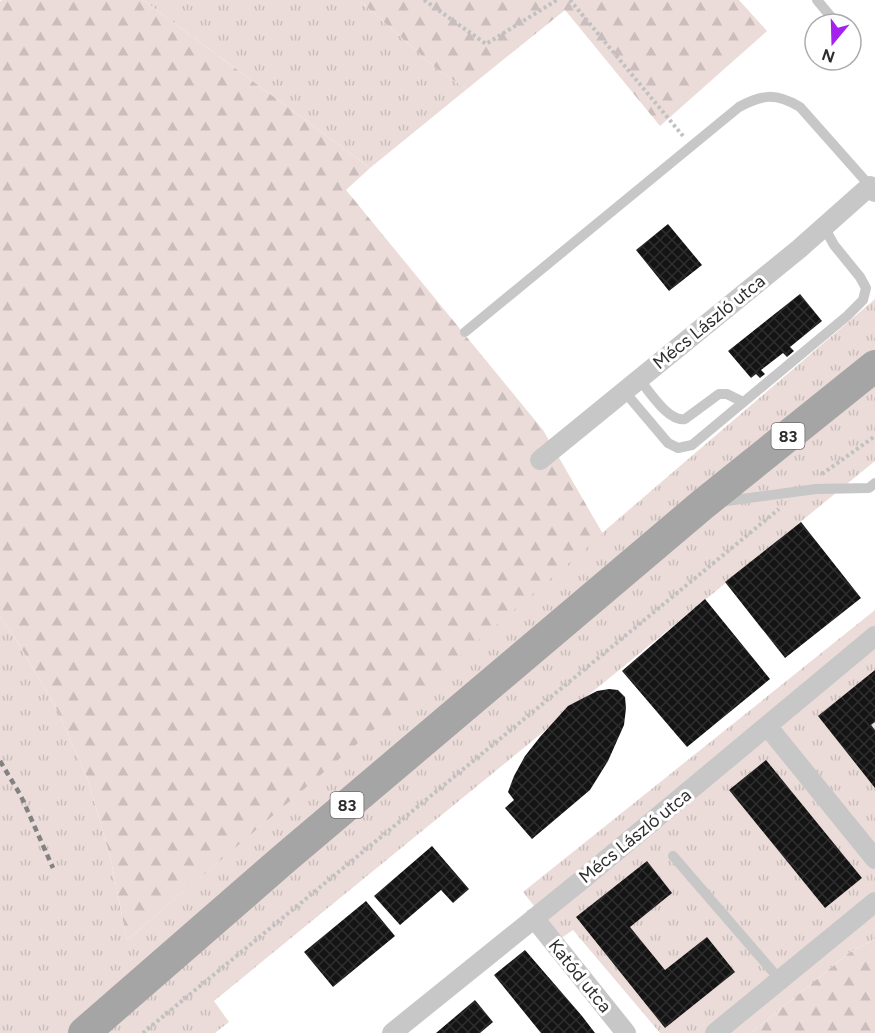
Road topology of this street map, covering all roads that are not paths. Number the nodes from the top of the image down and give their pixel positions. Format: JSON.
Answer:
{"nodes":[{"id":1,"x":817,"y":0,"type":"edge"},
{"id":2,"x":827,"y":12,"type":"edge"},
{"id":3,"x":872,"y":189,"type":"edge"},
{"id":4,"x":824,"y":227,"type":"junction"},
{"id":5,"x":465,"y":332,"type":"dead end"},
{"id":6,"x":875,"y":366,"type":"edge"},
{"id":7,"x":631,"y":385,"type":"junction"},
{"id":8,"x":743,"y":402,"type":"junction"},
{"id":9,"x":540,"y":460,"type":"dead end"},
{"id":10,"x":873,"y":489,"type":"edge"},
{"id":11,"x":702,"y":505,"type":"junction"},
{"id":12,"x":875,"y":636,"type":"edge"},
{"id":13,"x":768,"y":727,"type":"junction"},
{"id":14,"x":673,"y":856,"type":"dead end"},
{"id":15,"x":875,"y":859,"type":"edge"},
{"id":16,"x":875,"y":902,"type":"edge"},
{"id":17,"x":534,"y":918,"type":"junction"},
{"id":18,"x":780,"y":980,"type":"junction"},
{"id":19,"x":84,"y":1033,"type":"edge"},
{"id":20,"x":392,"y":1033,"type":"edge"},
{"id":21,"x":626,"y":1033,"type":"edge"},
{"id":22,"x":715,"y":1033,"type":"edge"}],
"edges":[{"from":1,"to":2,"type":"lane"},
{"from":3,"to":4,"type":"street","name":"Mécs László utca"},
{"from":3,"to":5,"type":"lane"},
{"from":4,"to":7,"type":"street","name":"Mécs László utca"},
{"from":4,"to":8,"type":"lane"},
{"from":6,"to":11,"type":"main road","number":"83"},
{"from":7,"to":8,"type":"lane"},
{"from":7,"to":8,"type":"lane"},
{"from":7,"to":9,"type":"street","name":"Mécs László utca"},
{"from":10,"to":11,"type":"lane"},
{"from":11,"to":19,"type":"main road","number":"83"},
{"from":12,"to":13,"type":"street","name":"Mécs László utca"},
{"from":13,"to":15,"type":"street"},
{"from":13,"to":17,"type":"street","name":"Mécs László utca"},
{"from":14,"to":18,"type":"lane"},
{"from":16,"to":18,"type":"street"},
{"from":17,"to":20,"type":"street","name":"Mécs László utca"},
{"from":17,"to":21,"type":"street","name":"Katód utca"},
{"from":18,"to":22,"type":"street"}]}
